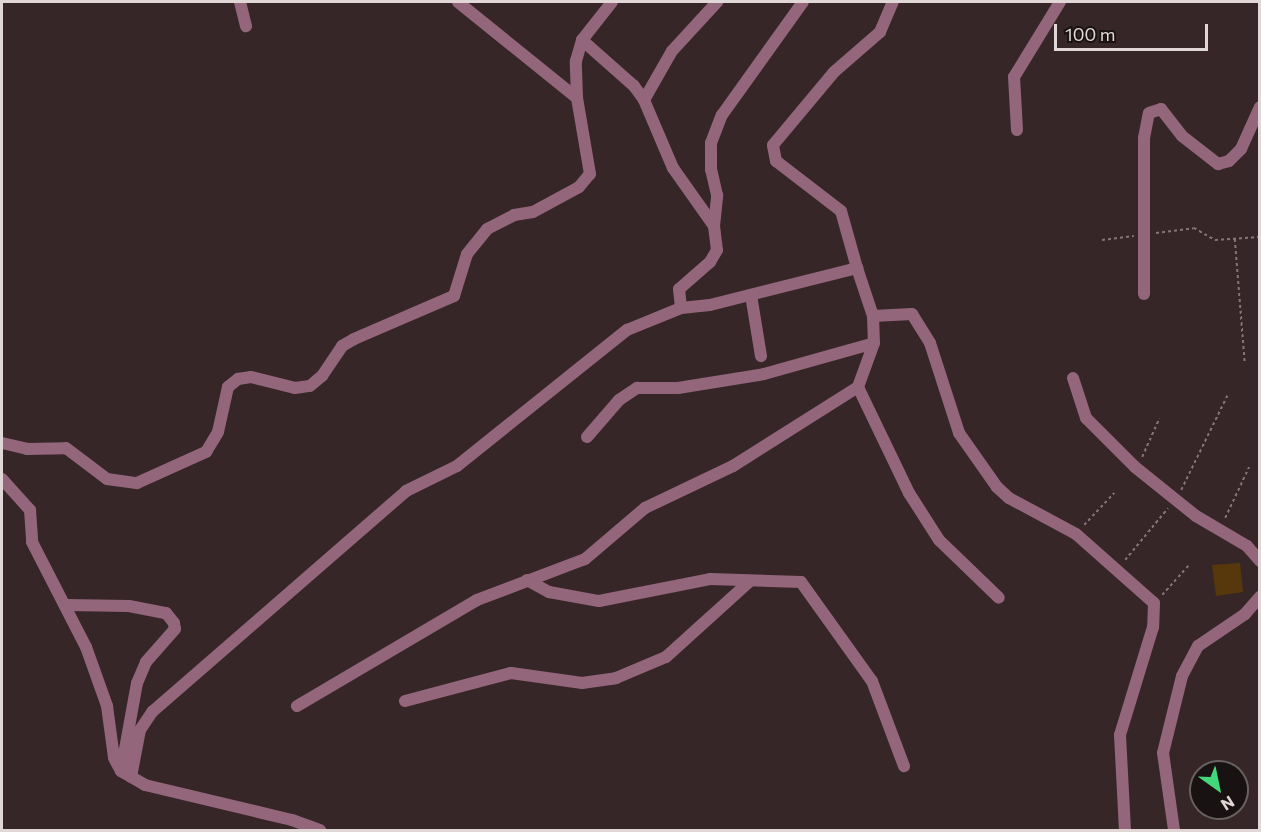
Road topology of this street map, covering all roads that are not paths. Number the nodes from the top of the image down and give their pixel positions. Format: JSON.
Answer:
{"nodes":[{"id":1,"x":240,"y":2,"type":"edge"},
{"id":2,"x":458,"y":2,"type":"edge"},
{"id":3,"x":612,"y":2,"type":"edge"},
{"id":4,"x":717,"y":2,"type":"edge"},
{"id":5,"x":803,"y":2,"type":"edge"},
{"id":6,"x":893,"y":2,"type":"edge"},
{"id":7,"x":1060,"y":2,"type":"edge"},
{"id":8,"x":246,"y":26,"type":"dead end"},
{"id":9,"x":582,"y":40,"type":"junction"},
{"id":10,"x":577,"y":98,"type":"junction"},
{"id":11,"x":644,"y":100,"type":"junction"},
{"id":12,"x":1260,"y":107,"type":"edge"},
{"id":13,"x":1017,"y":130,"type":"dead end"},
{"id":14,"x":714,"y":226,"type":"junction"},
{"id":15,"x":857,"y":268,"type":"junction"},
{"id":16,"x":1144,"y":294,"type":"dead end"},
{"id":17,"x":751,"y":295,"type":"junction"},
{"id":18,"x":681,"y":308,"type":"junction"},
{"id":19,"x":873,"y":316,"type":"junction"},
{"id":20,"x":874,"y":344,"type":"junction"},
{"id":21,"x":762,"y":356,"type":"dead end"},
{"id":22,"x":1073,"y":378,"type":"dead end"},
{"id":23,"x":858,"y":387,"type":"junction"},
{"id":24,"x":587,"y":437,"type":"dead end"},
{"id":25,"x":2,"y":443,"type":"edge"},
{"id":26,"x":2,"y":479,"type":"edge"},
{"id":27,"x":1260,"y":561,"type":"edge"},
{"id":28,"x":527,"y":580,"type":"junction"},
{"id":29,"x":748,"y":582,"type":"junction"},
{"id":30,"x":1260,"y":597,"type":"edge"},
{"id":31,"x":999,"y":598,"type":"dead end"},
{"id":32,"x":66,"y":605,"type":"junction"},
{"id":33,"x":405,"y":701,"type":"dead end"},
{"id":34,"x":297,"y":706,"type":"dead end"},
{"id":35,"x":904,"y":766,"type":"dead end"},
{"id":36,"x":126,"y":774,"type":"junction"},
{"id":37,"x":320,"y":831,"type":"edge"},
{"id":38,"x":1125,"y":831,"type":"edge"},
{"id":39,"x":1174,"y":831,"type":"edge"}],
"edges":[{"from":1,"to":8,"type":"street"},
{"from":2,"to":10,"type":"street"},
{"from":3,"to":9,"type":"street"},
{"from":4,"to":11,"type":"street"},
{"from":5,"to":14,"type":"street"},
{"from":6,"to":15,"type":"street"},
{"from":7,"to":13,"type":"street"},
{"from":9,"to":10,"type":"street"},
{"from":9,"to":11,"type":"street"},
{"from":10,"to":25,"type":"street"},
{"from":11,"to":14,"type":"street"},
{"from":12,"to":16,"type":"street"},
{"from":14,"to":18,"type":"street"},
{"from":15,"to":17,"type":"street"},
{"from":15,"to":19,"type":"street"},
{"from":17,"to":18,"type":"street"},
{"from":17,"to":21,"type":"street"},
{"from":18,"to":36,"type":"street"},
{"from":19,"to":20,"type":"street"},
{"from":19,"to":38,"type":"street"},
{"from":20,"to":23,"type":"street"},
{"from":20,"to":24,"type":"street"},
{"from":22,"to":27,"type":"street"},
{"from":23,"to":28,"type":"street"},
{"from":23,"to":31,"type":"street"},
{"from":26,"to":32,"type":"street"},
{"from":28,"to":29,"type":"street"},
{"from":28,"to":34,"type":"street"},
{"from":29,"to":33,"type":"street"},
{"from":29,"to":35,"type":"street"},
{"from":30,"to":39,"type":"street"},
{"from":32,"to":36,"type":"street"},
{"from":32,"to":36,"type":"street"},
{"from":36,"to":37,"type":"street"}]}
